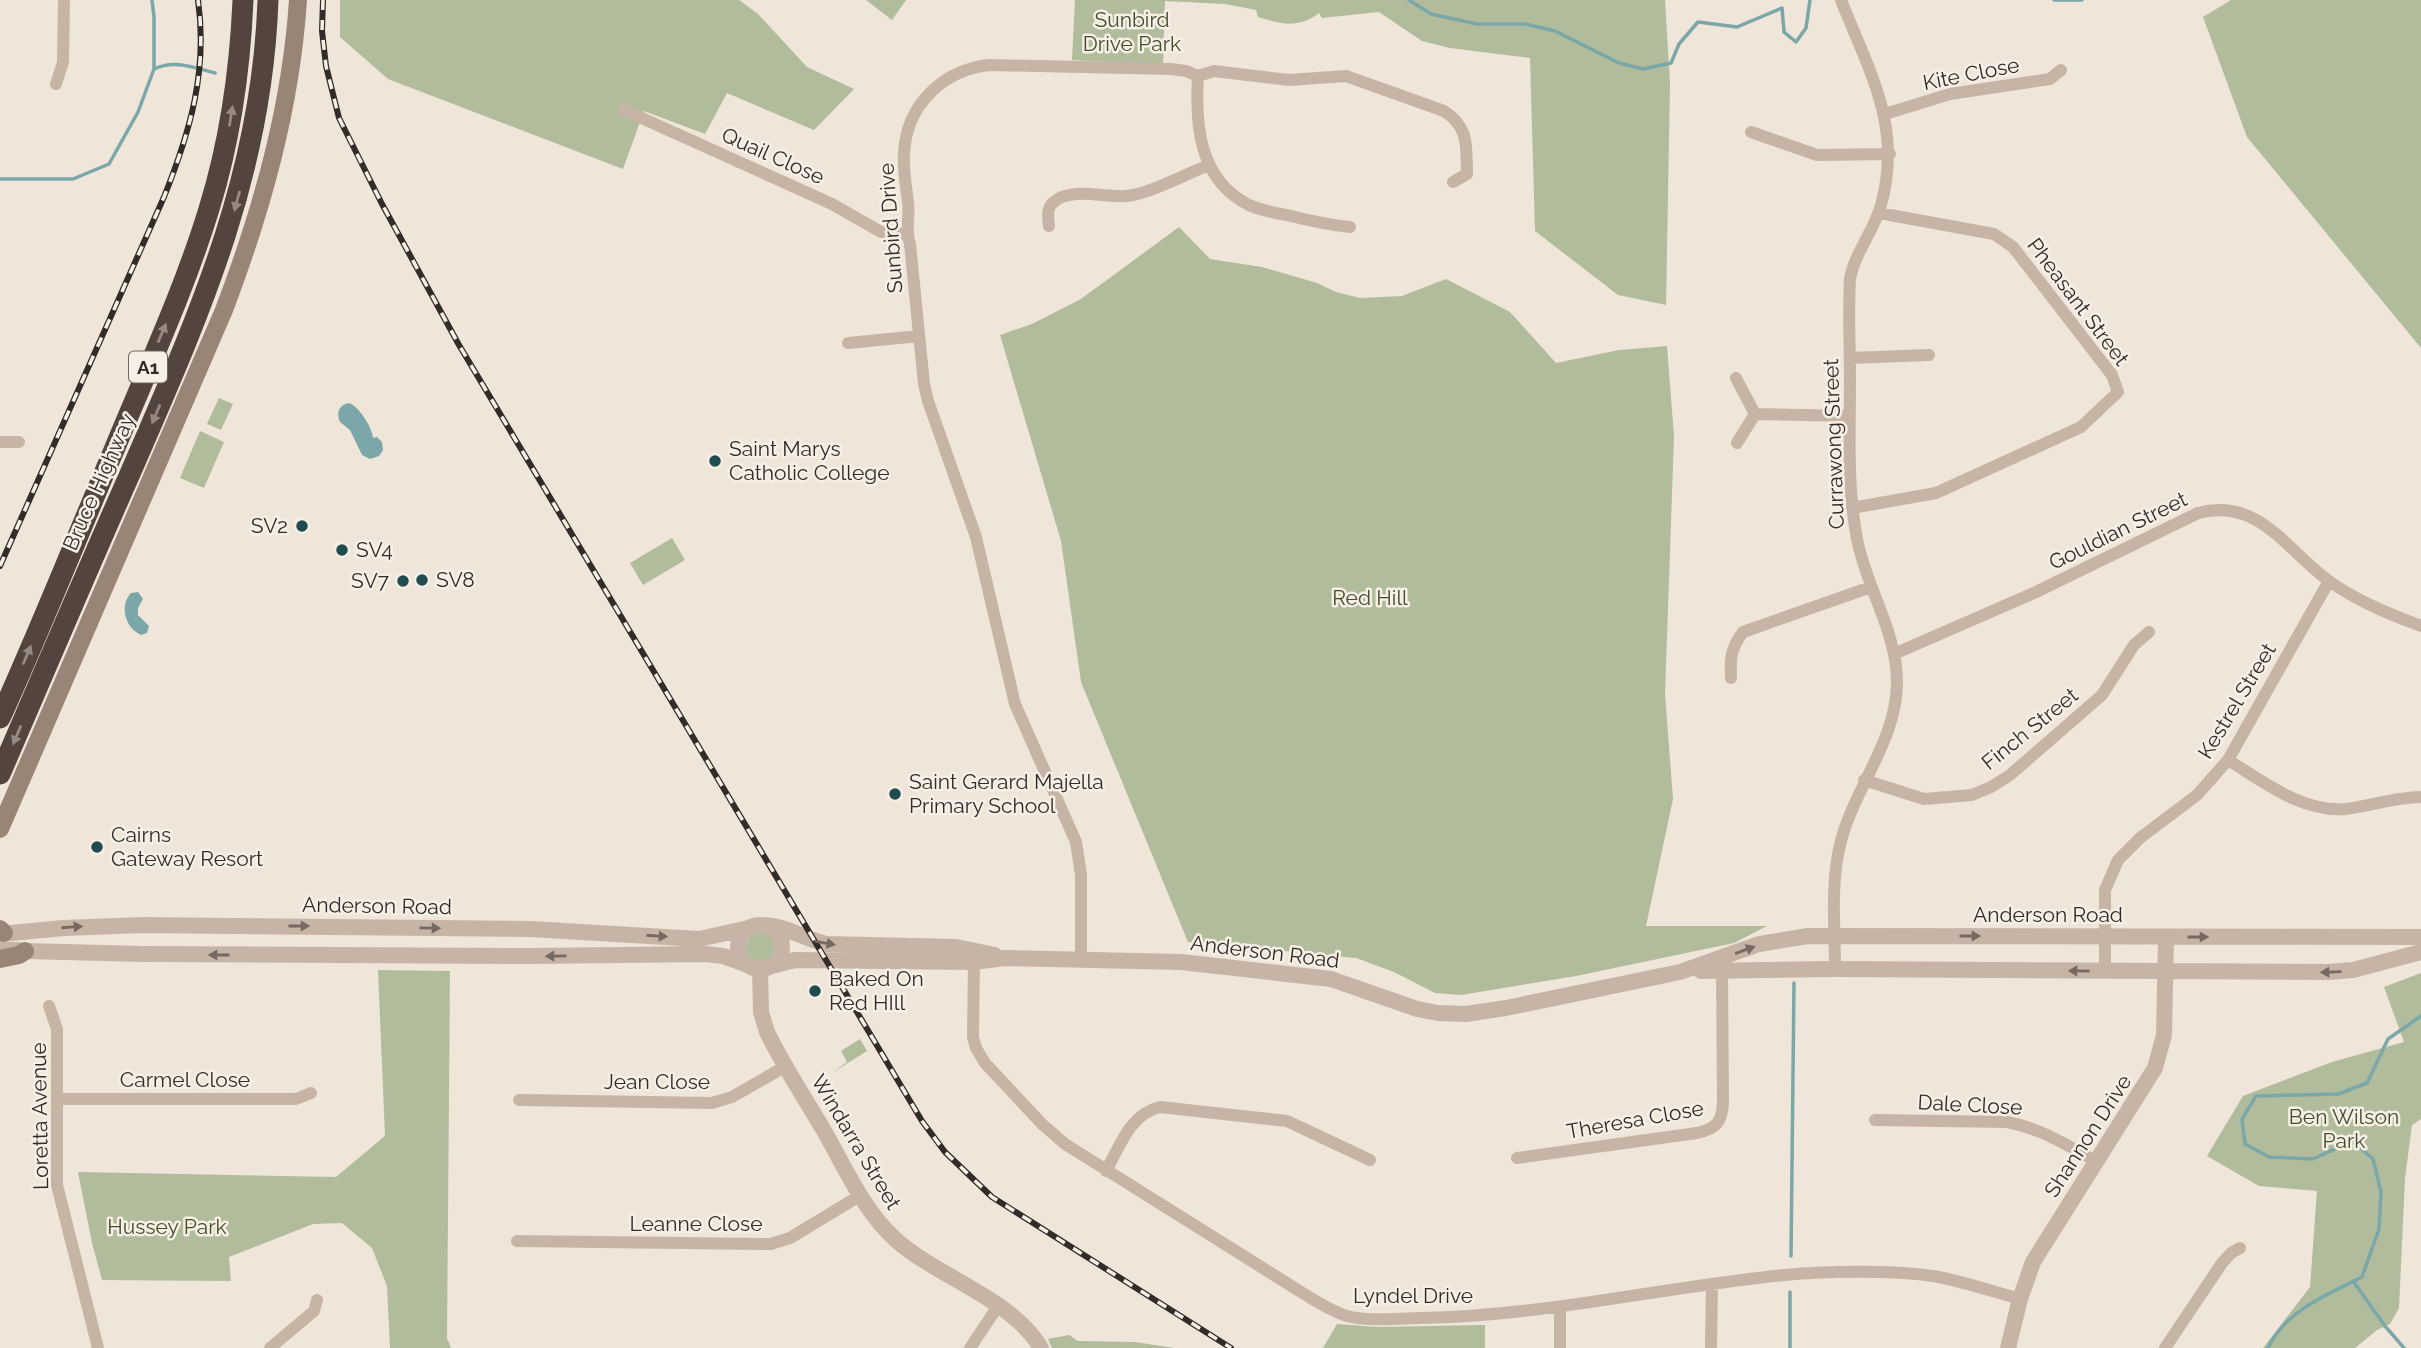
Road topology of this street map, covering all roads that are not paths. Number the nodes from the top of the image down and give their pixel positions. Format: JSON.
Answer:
{"nodes":[{"id":1,"x":64,"y":0,"type":"edge"},
{"id":2,"x":243,"y":0,"type":"edge"},
{"id":3,"x":268,"y":0,"type":"edge"},
{"id":4,"x":298,"y":0,"type":"edge"},
{"id":5,"x":1841,"y":0,"type":"edge"},
{"id":6,"x":2061,"y":70,"type":"dead end"},
{"id":7,"x":1198,"y":76,"type":"junction"},
{"id":8,"x":56,"y":84,"type":"dead end"},
{"id":9,"x":624,"y":110,"type":"dead end"},
{"id":10,"x":1885,"y":114,"type":"junction"},
{"id":11,"x":1751,"y":132,"type":"dead end"},
{"id":12,"x":1890,"y":154,"type":"junction"},
{"id":13,"x":1209,"y":165,"type":"junction"},
{"id":14,"x":1453,"y":182,"type":"dead end"},
{"id":15,"x":1878,"y":214,"type":"junction"},
{"id":16,"x":1049,"y":226,"type":"dead end"},
{"id":17,"x":1350,"y":228,"type":"dead end"},
{"id":18,"x":906,"y":234,"type":"junction"},
{"id":19,"x":919,"y":336,"type":"junction"},
{"id":20,"x":848,"y":343,"type":"dead end"},
{"id":21,"x":1929,"y":355,"type":"dead end"},
{"id":22,"x":1850,"y":358,"type":"junction"},
{"id":23,"x":1736,"y":378,"type":"dead end"},
{"id":24,"x":1755,"y":414,"type":"junction"},
{"id":25,"x":1850,"y":416,"type":"junction"},
{"id":26,"x":0,"y":442,"type":"edge"},
{"id":27,"x":19,"y":442,"type":"dead end"},
{"id":28,"x":1737,"y":443,"type":"dead end"},
{"id":29,"x":1852,"y":508,"type":"junction"},
{"id":30,"x":2329,"y":581,"type":"junction"},
{"id":31,"x":1871,"y":587,"type":"junction"},
{"id":32,"x":2421,"y":626,"type":"edge"},
{"id":33,"x":2149,"y":632,"type":"dead end"},
{"id":34,"x":1894,"y":654,"type":"junction"},
{"id":35,"x":1731,"y":678,"type":"dead end"},
{"id":36,"x":0,"y":718,"type":"edge"},
{"id":37,"x":2228,"y":760,"type":"junction"},
{"id":38,"x":0,"y":774,"type":"edge"},
{"id":39,"x":1864,"y":780,"type":"junction"},
{"id":40,"x":2421,"y":797,"type":"edge"},
{"id":41,"x":0,"y":829,"type":"edge"},
{"id":42,"x":144,"y":925,"type":"junction"},
{"id":43,"x":337,"y":926,"type":"junction"},
{"id":44,"x":756,"y":926,"type":"junction"},
{"id":45,"x":385,"y":927,"type":"junction"},
{"id":46,"x":1,"y":936,"type":"edge"},
{"id":47,"x":1835,"y":936,"type":"junction"},
{"id":48,"x":2105,"y":936,"type":"junction"},
{"id":49,"x":2166,"y":937,"type":"junction"},
{"id":50,"x":2289,"y":937,"type":"junction"},
{"id":51,"x":2421,"y":937,"type":"edge"},
{"id":52,"x":25,"y":951,"type":"junction"},
{"id":53,"x":2421,"y":952,"type":"edge"},
{"id":54,"x":143,"y":954,"type":"junction"},
{"id":55,"x":384,"y":955,"type":"junction"},
{"id":56,"x":337,"y":956,"type":"junction"},
{"id":57,"x":974,"y":956,"type":"junction"},
{"id":58,"x":0,"y":959,"type":"edge"},
{"id":59,"x":1081,"y":961,"type":"junction"},
{"id":60,"x":1721,"y":964,"type":"junction"},
{"id":61,"x":2375,"y":965,"type":"junction"},
{"id":62,"x":759,"y":967,"type":"junction"},
{"id":63,"x":1835,"y":969,"type":"junction"},
{"id":64,"x":2105,"y":971,"type":"junction"},
{"id":65,"x":2166,"y":971,"type":"junction"},
{"id":66,"x":49,"y":1006,"type":"dead end"},
{"id":67,"x":786,"y":1066,"type":"junction"},
{"id":68,"x":311,"y":1093,"type":"dead end"},
{"id":69,"x":57,"y":1098,"type":"junction"},
{"id":70,"x":519,"y":1100,"type":"dead end"},
{"id":71,"x":1875,"y":1120,"type":"dead end"},
{"id":72,"x":1517,"y":1158,"type":"dead end"},
{"id":73,"x":1370,"y":1160,"type":"dead end"},
{"id":74,"x":2097,"y":1162,"type":"junction"},
{"id":75,"x":1106,"y":1171,"type":"junction"},
{"id":76,"x":861,"y":1195,"type":"junction"},
{"id":77,"x":517,"y":1241,"type":"dead end"},
{"id":78,"x":2241,"y":1248,"type":"dead end"},
{"id":79,"x":1712,"y":1285,"type":"junction"},
{"id":80,"x":2020,"y":1298,"type":"junction"},
{"id":81,"x":317,"y":1300,"type":"dead end"},
{"id":82,"x":998,"y":1306,"type":"junction"},
{"id":83,"x":1560,"y":1307,"type":"junction"},
{"id":84,"x":98,"y":1348,"type":"edge"},
{"id":85,"x":270,"y":1348,"type":"edge"},
{"id":86,"x":970,"y":1348,"type":"edge"},
{"id":87,"x":1041,"y":1348,"type":"edge"},
{"id":88,"x":1560,"y":1348,"type":"edge"},
{"id":89,"x":1711,"y":1348,"type":"edge"},
{"id":90,"x":2008,"y":1348,"type":"edge"},
{"id":91,"x":2165,"y":1348,"type":"edge"}],
"edges":[{"from":1,"to":8,"type":"street"},
{"from":36,"to":2,"type":"highway","name":"Bruce Highway","number":"A1","one_way":true},
{"from":3,"to":38,"type":"highway","name":"Bruce Highway","number":"A1","one_way":true},
{"from":4,"to":41,"type":"main road"},
{"from":5,"to":10,"type":"street","name":"Currawong Street"},
{"from":6,"to":10,"type":"street","name":"Kite Close"},
{"from":7,"to":13,"type":"street"},
{"from":7,"to":14,"type":"street","name":"Sunbird Drive"},
{"from":7,"to":18,"type":"street","name":"Sunbird Drive"},
{"from":9,"to":18,"type":"street","name":"Quail Close"},
{"from":10,"to":12,"type":"street","name":"Currawong Street"},
{"from":11,"to":12,"type":"street"},
{"from":12,"to":15,"type":"street","name":"Currawong Street"},
{"from":13,"to":16,"type":"street"},
{"from":13,"to":17,"type":"street"},
{"from":15,"to":22,"type":"street","name":"Currawong Street"},
{"from":15,"to":29,"type":"street","name":"Pheasant Street"},
{"from":18,"to":19,"type":"street","name":"Sunbird Drive"},
{"from":19,"to":20,"type":"street"},
{"from":19,"to":59,"type":"street","name":"Sunbird Drive"},
{"from":21,"to":22,"type":"street"},
{"from":22,"to":25,"type":"street","name":"Currawong Street"},
{"from":23,"to":24,"type":"street"},
{"from":24,"to":25,"type":"street"},
{"from":24,"to":28,"type":"street"},
{"from":25,"to":29,"type":"street","name":"Currawong Street"},
{"from":26,"to":27,"type":"street"},
{"from":29,"to":31,"type":"street","name":"Currawong Street"},
{"from":30,"to":32,"type":"street","name":"Gouldian Street"},
{"from":30,"to":34,"type":"street","name":"Gouldian Street"},
{"from":30,"to":37,"type":"street","name":"Kestrel Street"},
{"from":31,"to":34,"type":"street","name":"Currawong Street"},
{"from":31,"to":35,"type":"street"},
{"from":33,"to":39,"type":"street","name":"Finch Street"},
{"from":34,"to":39,"type":"street","name":"Currawong Street"},
{"from":37,"to":40,"type":"street"},
{"from":37,"to":48,"type":"street","name":"Kestrel Street"},
{"from":39,"to":47,"type":"street","name":"Currawong Street"},
{"from":42,"to":43,"type":"street","name":"Anderson Road","one_way":true},
{"from":46,"to":42,"type":"street","name":"Anderson Road","one_way":true},
{"from":42,"to":54,"type":"street"},
{"from":43,"to":45,"type":"street","name":"Anderson Road"},
{"from":43,"to":56,"type":"street"},
{"from":45,"to":44,"type":"street","name":"Anderson Road","one_way":true},
{"from":44,"to":57,"type":"street","name":"Anderson Road","one_way":true},
{"from":44,"to":62,"type":"street"},
{"from":44,"to":62,"type":"street"},
{"from":45,"to":55,"type":"street"},
{"from":46,"to":52,"type":"street","name":"Anderson Road"},
{"from":47,"to":48,"type":"street","name":"Anderson Road","one_way":true},
{"from":60,"to":47,"type":"street","name":"Anderson Road","one_way":true},
{"from":47,"to":63,"type":"street","name":"Currawong Street"},
{"from":48,"to":49,"type":"street","name":"Anderson Road"},
{"from":48,"to":64,"type":"street","name":"Kestrel Street"},
{"from":49,"to":50,"type":"street","name":"Anderson Road","one_way":true},
{"from":49,"to":65,"type":"street","name":"Shannon Drive"},
{"from":50,"to":51,"type":"street","name":"Anderson Road"},
{"from":50,"to":61,"type":"street"},
{"from":52,"to":54,"type":"street","name":"Anderson Road"},
{"from":52,"to":58,"type":"main road"},
{"from":53,"to":61,"type":"street","name":"Anderson Road"},
{"from":56,"to":54,"type":"street","name":"Anderson Road","one_way":true},
{"from":55,"to":56,"type":"street","name":"Anderson Road"},
{"from":62,"to":55,"type":"street","name":"Anderson Road","one_way":true},
{"from":57,"to":59,"type":"street","name":"Anderson Road"},
{"from":57,"to":62,"type":"street","name":"Anderson Road"},
{"from":57,"to":75,"type":"street","name":"Lyndel Drive"},
{"from":59,"to":60,"type":"street","name":"Anderson Road"},
{"from":60,"to":63,"type":"street","name":"Anderson Road"},
{"from":60,"to":72,"type":"street","name":"Theresa Close"},
{"from":61,"to":65,"type":"street","name":"Anderson Road","one_way":true},
{"from":62,"to":67,"type":"street","name":"Windarra Street"},
{"from":64,"to":63,"type":"street","name":"Anderson Road","one_way":true},
{"from":64,"to":65,"type":"street","name":"Anderson Road"},
{"from":65,"to":74,"type":"street","name":"Shannon Drive"},
{"from":66,"to":69,"type":"street","name":"Loretta Avenue"},
{"from":67,"to":70,"type":"street","name":"Jean Close"},
{"from":67,"to":76,"type":"street","name":"Windarra Street"},
{"from":68,"to":69,"type":"street","name":"Carmel Close"},
{"from":69,"to":84,"type":"street","name":"Loretta Avenue"},
{"from":71,"to":74,"type":"street","name":"Dale Close"},
{"from":73,"to":75,"type":"street"},
{"from":74,"to":80,"type":"street","name":"Shannon Drive"},
{"from":75,"to":83,"type":"street","name":"Lyndel Drive"},
{"from":76,"to":77,"type":"street","name":"Leanne Close"},
{"from":76,"to":82,"type":"street","name":"Windarra Street"},
{"from":78,"to":91,"type":"street"},
{"from":79,"to":80,"type":"street","name":"Lyndel Drive"},
{"from":79,"to":83,"type":"street","name":"Lyndel Drive"},
{"from":79,"to":89,"type":"street"},
{"from":80,"to":90,"type":"street","name":"Shannon Drive"},
{"from":81,"to":85,"type":"street"},
{"from":82,"to":86,"type":"street"},
{"from":82,"to":87,"type":"street","name":"Windarra Street"},
{"from":83,"to":88,"type":"street"}]}
